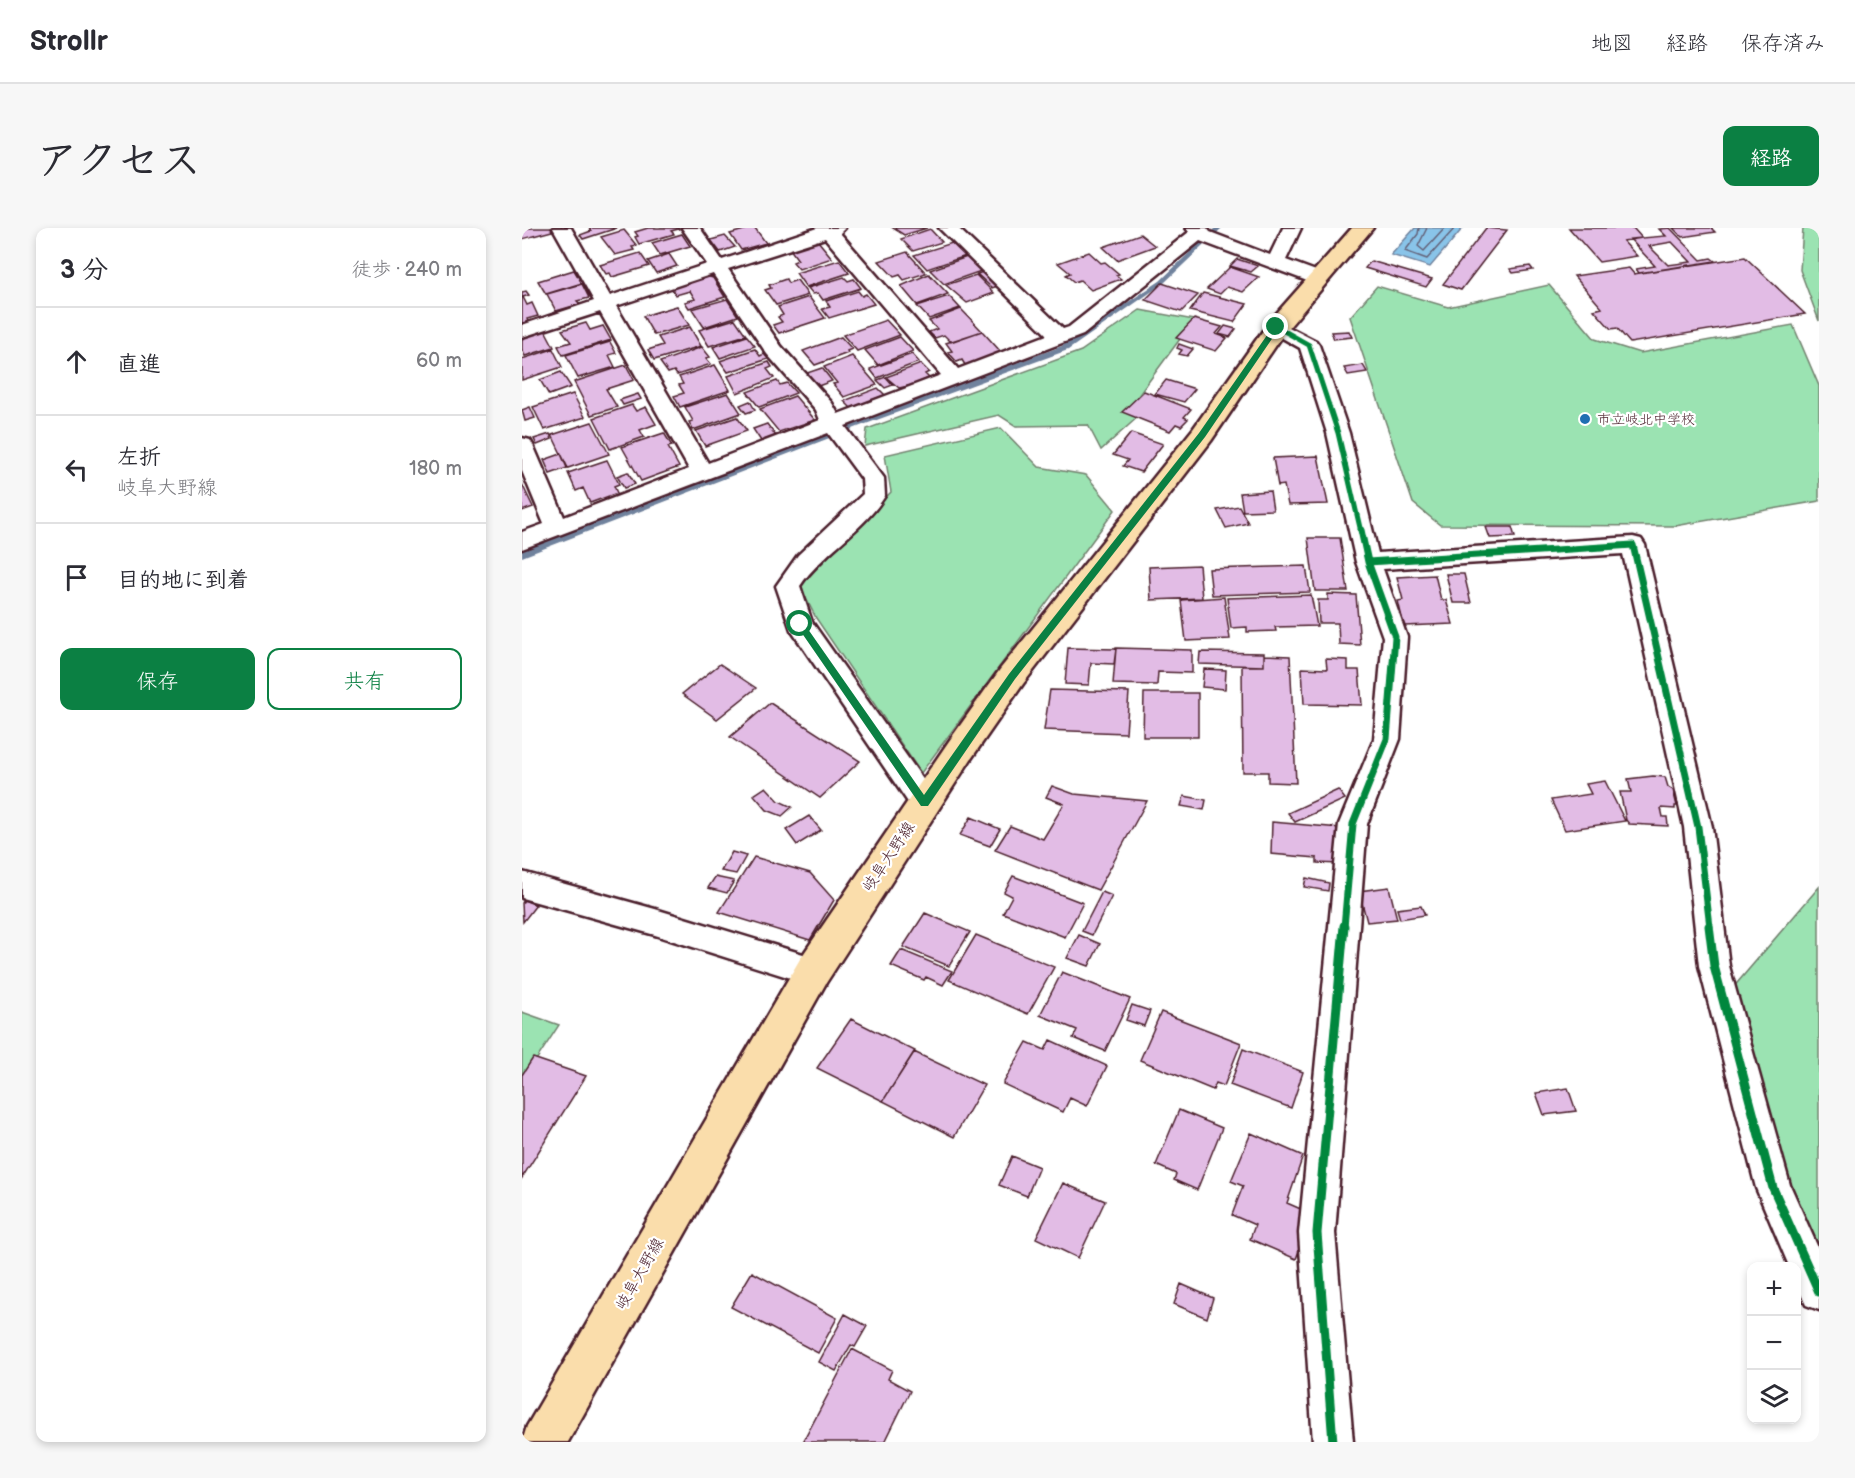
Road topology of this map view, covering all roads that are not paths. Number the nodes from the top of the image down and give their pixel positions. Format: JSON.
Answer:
{"nodes":[{"id":1,"x":562,"y":228,"type":"edge"},
{"id":2,"x":691,"y":228,"type":"edge"},
{"id":3,"x":948,"y":228,"type":"edge"},
{"id":4,"x":1292,"y":228,"type":"edge"},
{"id":5,"x":1363,"y":228,"type":"edge"},
{"id":6,"x":830,"y":229,"type":"edge"},
{"id":7,"x":1198,"y":230,"type":"edge"},
{"id":8,"x":1275,"y":264,"type":"junction"},
{"id":9,"x":716,"y":266,"type":"junction"},
{"id":10,"x":1317,"y":278,"type":"junction"},
{"id":11,"x":606,"y":303,"type":"junction"},
{"id":12,"x":1276,"y":327,"type":"junction"},
{"id":13,"x":522,"y":331,"type":"edge"},
{"id":14,"x":1060,"y":337,"type":"junction"},
{"id":15,"x":954,"y":378,"type":"junction"},
{"id":16,"x":832,"y":423,"type":"junction"},
{"id":17,"x":522,"y":446,"type":"edge"},
{"id":18,"x":702,"y":472,"type":"junction"},
{"id":19,"x":557,"y":528,"type":"junction"},
{"id":20,"x":522,"y":541,"type":"edge"},
{"id":21,"x":1368,"y":562,"type":"junction"},
{"id":22,"x":924,"y":803,"type":"junction"},
{"id":23,"x":522,"y":885,"type":"edge"},
{"id":24,"x":813,"y":971,"type":"junction"},
{"id":25,"x":1819,"y":1292,"type":"edge"},
{"id":26,"x":543,"y":1442,"type":"edge"},
{"id":27,"x":1333,"y":1442,"type":"edge"}],
"edges":[{"from":1,"to":11,"type":"street"},
{"from":2,"to":9,"type":"street"},
{"from":3,"to":14,"type":"street"},
{"from":4,"to":8,"type":"street"},
{"from":5,"to":10,"type":"main road","name":"岐阜大野線"},
{"from":6,"to":9,"type":"street"},
{"from":6,"to":15,"type":"street"},
{"from":7,"to":8,"type":"street"},
{"from":7,"to":14,"type":"street"},
{"from":8,"to":10,"type":"street"},
{"from":9,"to":11,"type":"street"},
{"from":9,"to":16,"type":"street"},
{"from":10,"to":12,"type":"main road","name":"岐阜大野線"},
{"from":11,"to":13,"type":"street"},
{"from":11,"to":18,"type":"street"},
{"from":12,"to":21,"type":"street"},
{"from":12,"to":22,"type":"main road","name":"岐阜大野線"},
{"from":14,"to":15,"type":"street"},
{"from":15,"to":16,"type":"street"},
{"from":16,"to":18,"type":"street"},
{"from":16,"to":22,"type":"street"},
{"from":17,"to":19,"type":"street"},
{"from":18,"to":19,"type":"street"},
{"from":19,"to":20,"type":"street"},
{"from":21,"to":25,"type":"street"},
{"from":21,"to":27,"type":"street"},
{"from":22,"to":24,"type":"main road","name":"岐阜大野線"},
{"from":23,"to":24,"type":"street"},
{"from":24,"to":26,"type":"main road","name":"岐阜大野線"}]}
